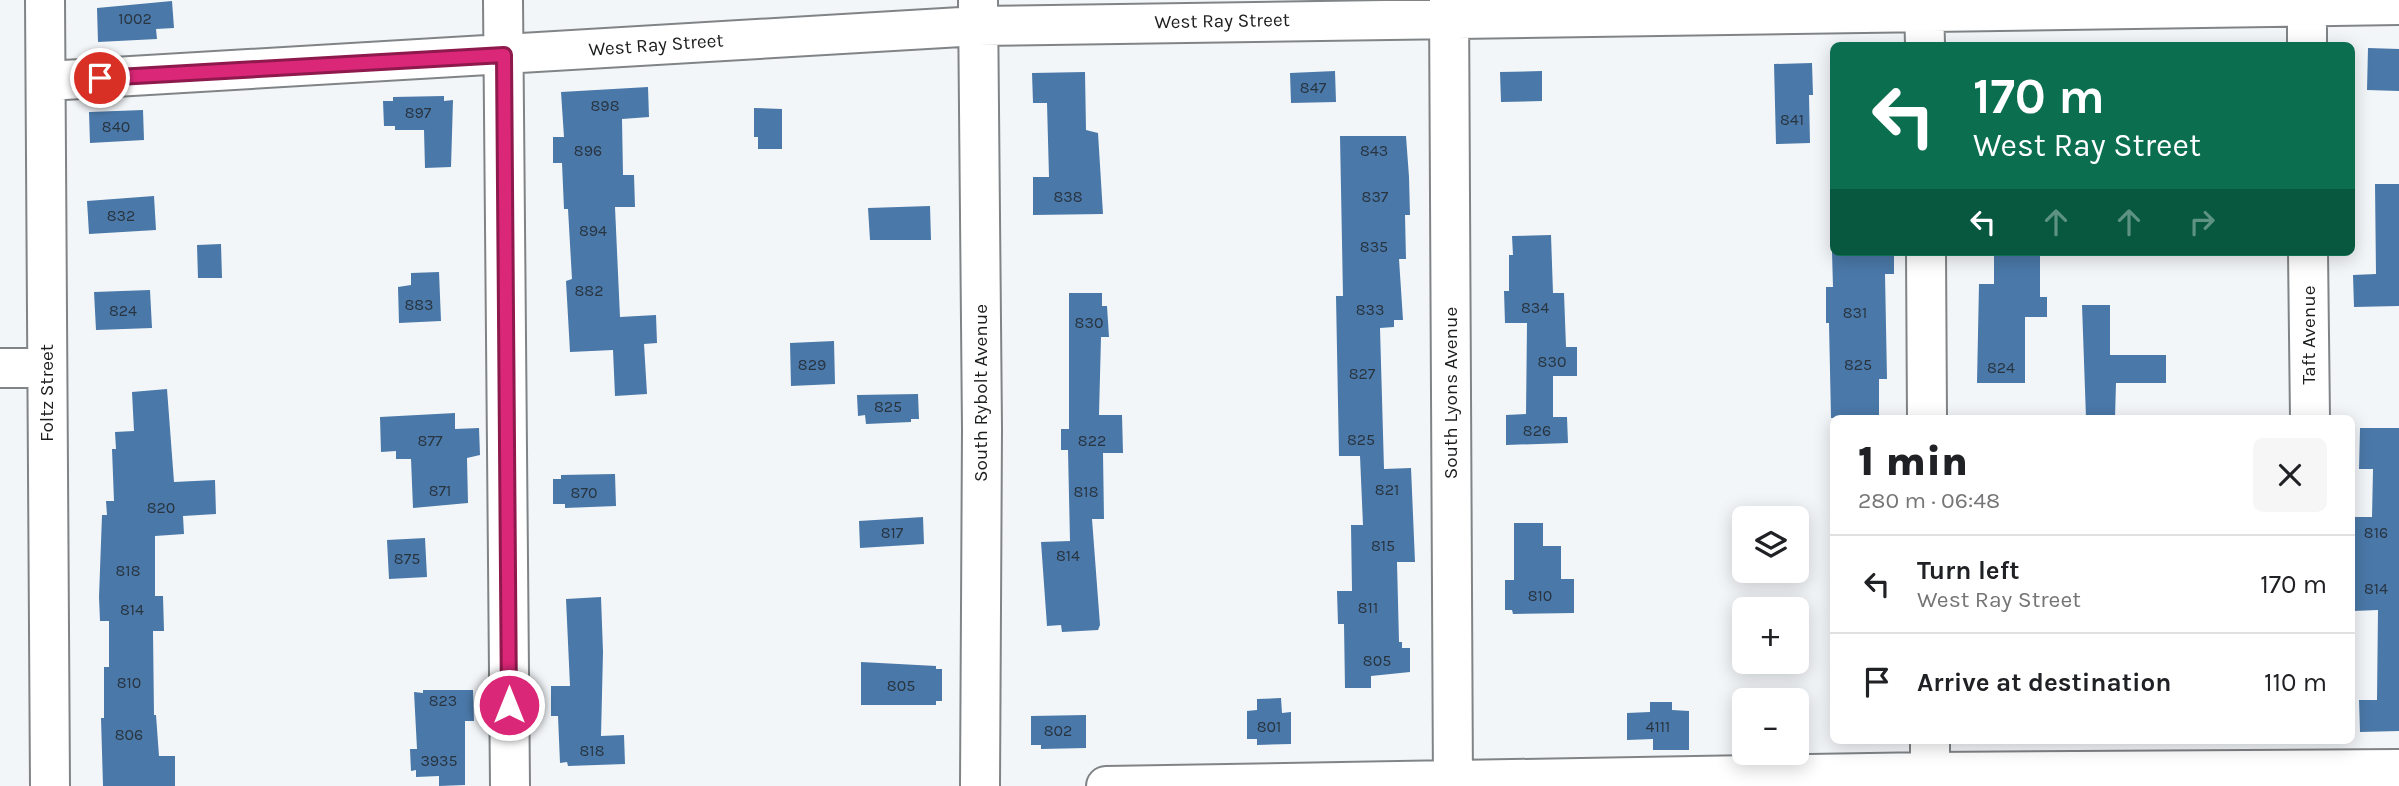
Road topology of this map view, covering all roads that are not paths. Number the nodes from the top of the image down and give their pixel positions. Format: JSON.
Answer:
{"nodes":[{"id":1,"x":45,"y":0,"type":"edge"},
{"id":2,"x":503,"y":0,"type":"edge"},
{"id":3,"x":2306,"y":3,"type":"edge"},
{"id":4,"x":2399,"y":5,"type":"edge"},
{"id":5,"x":1449,"y":9,"type":"edge"},
{"id":6,"x":978,"y":13,"type":"edge"},
{"id":7,"x":1924,"y":19,"type":"edge"},
{"id":8,"x":2307,"y":42,"type":"edge"},
{"id":9,"x":504,"y":55,"type":"junction"},
{"id":10,"x":47,"y":81,"type":"junction"},
{"id":11,"x":1926,"y":256,"type":"edge"},
{"id":12,"x":2308,"y":256,"type":"edge"},
{"id":13,"x":0,"y":368,"type":"edge"},
{"id":14,"x":46,"y":368,"type":"junction"},
{"id":15,"x":1927,"y":415,"type":"edge"},
{"id":16,"x":2310,"y":415,"type":"edge"},
{"id":17,"x":2312,"y":765,"type":"edge"},
{"id":18,"x":1930,"y":766,"type":"edge"},
{"id":19,"x":2399,"y":769,"type":"edge"},
{"id":20,"x":1453,"y":783,"type":"edge"},
{"id":21,"x":50,"y":786,"type":"edge"},
{"id":22,"x":510,"y":786,"type":"edge"},
{"id":23,"x":980,"y":786,"type":"edge"},
{"id":24,"x":1106,"y":786,"type":"edge"}],
"edges":[{"from":1,"to":10,"type":"street","name":"Foltz Street"},
{"from":2,"to":9,"type":"street"},
{"from":3,"to":4,"type":"street","name":"West Ray Street"},
{"from":3,"to":7,"type":"street","name":"West Ray Street"},
{"from":3,"to":8,"type":"street"},
{"from":5,"to":6,"type":"street","name":"West Ray Street"},
{"from":5,"to":7,"type":"street","name":"West Ray Street"},
{"from":5,"to":20,"type":"street","name":"South Lyons Avenue"},
{"from":6,"to":9,"type":"street","name":"West Ray Street"},
{"from":6,"to":23,"type":"street","name":"South Rybolt Avenue"},
{"from":9,"to":10,"type":"street","name":"West Ray Street"},
{"from":9,"to":22,"type":"street"},
{"from":10,"to":14,"type":"street","name":"Foltz Street"},
{"from":11,"to":15,"type":"street"},
{"from":12,"to":16,"type":"street","name":"Taft Avenue"},
{"from":13,"to":14,"type":"street"},
{"from":14,"to":21,"type":"street","name":"Foltz Street"},
{"from":17,"to":18,"type":"street"},
{"from":17,"to":19,"type":"street"},
{"from":18,"to":20,"type":"street"},
{"from":20,"to":24,"type":"street"}]}
